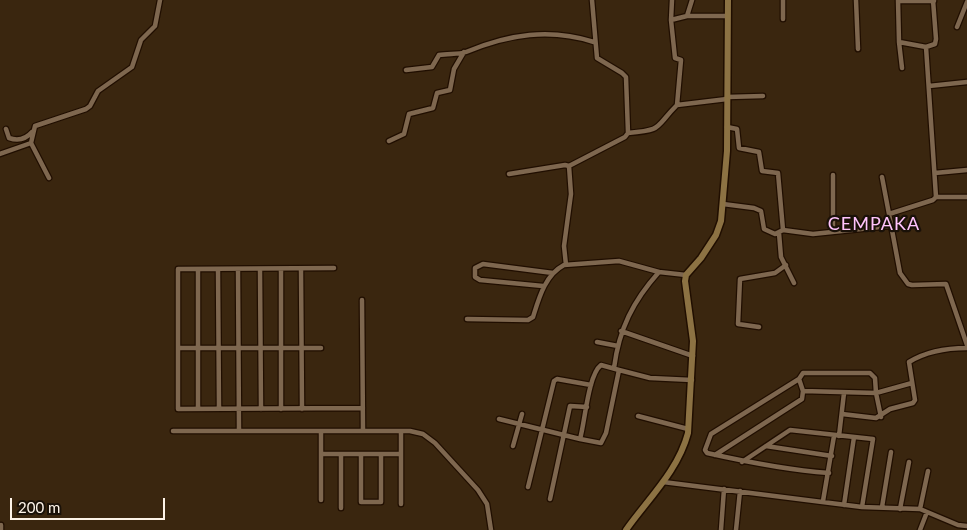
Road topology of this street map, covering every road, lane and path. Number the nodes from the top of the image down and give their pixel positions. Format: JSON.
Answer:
{"nodes":[{"id":1,"x":160,"y":0,"type":"edge"},
{"id":2,"x":592,"y":0,"type":"edge"},
{"id":3,"x":672,"y":0,"type":"edge"},
{"id":4,"x":688,"y":0,"type":"edge"},
{"id":5,"x":691,"y":0,"type":"edge"},
{"id":6,"x":728,"y":0,"type":"edge"},
{"id":7,"x":783,"y":0,"type":"edge"},
{"id":8,"x":856,"y":0,"type":"edge"},
{"id":9,"x":898,"y":0,"type":"edge"},
{"id":10,"x":933,"y":1,"type":"edge"},
{"id":11,"x":967,"y":2,"type":"edge"},
{"id":12,"x":687,"y":16,"type":"junction"},
{"id":13,"x":728,"y":16,"type":"junction"},
{"id":14,"x":782,"y":19,"type":"dead end"},
{"id":15,"x":671,"y":20,"type":"junction"},
{"id":16,"x":957,"y":27,"type":"dead end"},
{"id":17,"x":594,"y":42,"type":"junction"},
{"id":18,"x":900,"y":42,"type":"junction"},
{"id":19,"x":926,"y":47,"type":"junction"},
{"id":20,"x":858,"y":49,"type":"dead end"},
{"id":21,"x":464,"y":52,"type":"junction"},
{"id":22,"x":902,"y":68,"type":"dead end"},
{"id":23,"x":406,"y":70,"type":"dead end"},
{"id":24,"x":967,"y":82,"type":"edge"},
{"id":25,"x":929,"y":86,"type":"junction"},
{"id":26,"x":762,"y":96,"type":"dead end"},
{"id":27,"x":727,"y":98,"type":"junction"},
{"id":28,"x":677,"y":105,"type":"junction"},
{"id":29,"x":727,"y":127,"type":"junction"},
{"id":30,"x":6,"y":129,"type":"dead end"},
{"id":31,"x":33,"y":130,"type":"junction"},
{"id":32,"x":628,"y":133,"type":"junction"},
{"id":33,"x":389,"y":141,"type":"dead end"},
{"id":34,"x":31,"y":143,"type":"junction"},
{"id":35,"x":0,"y":154,"type":"edge"},
{"id":36,"x":569,"y":166,"type":"junction"},
{"id":37,"x":967,"y":170,"type":"edge"},
{"id":38,"x":934,"y":173,"type":"junction"},
{"id":39,"x":509,"y":174,"type":"dead end"},
{"id":40,"x":833,"y":175,"type":"dead end"},
{"id":41,"x":882,"y":177,"type":"dead end"},
{"id":42,"x":49,"y":178,"type":"dead end"},
{"id":43,"x":936,"y":197,"type":"junction"},
{"id":44,"x":967,"y":197,"type":"edge"},
{"id":45,"x":723,"y":204,"type":"junction"},
{"id":46,"x":889,"y":214,"type":"junction"},
{"id":47,"x":890,"y":226,"type":"junction"},
{"id":48,"x":781,"y":231,"type":"junction"},
{"id":49,"x":832,"y":232,"type":"junction"},
{"id":50,"x":566,"y":265,"type":"junction"},
{"id":51,"x":786,"y":265,"type":"junction"},
{"id":52,"x":334,"y":268,"type":"dead end"},
{"id":53,"x":198,"y":269,"type":"junction"},
{"id":54,"x":218,"y":269,"type":"junction"},
{"id":55,"x":238,"y":269,"type":"junction"},
{"id":56,"x":260,"y":269,"type":"junction"},
{"id":57,"x":280,"y":269,"type":"junction"},
{"id":58,"x":301,"y":269,"type":"junction"},
{"id":59,"x":659,"y":272,"type":"junction"},
{"id":60,"x":553,"y":273,"type":"junction"},
{"id":61,"x":686,"y":275,"type":"junction"},
{"id":62,"x":794,"y":283,"type":"dead end"},
{"id":63,"x":543,"y":286,"type":"junction"},
{"id":64,"x":362,"y":300,"type":"dead end"},
{"id":65,"x":467,"y":319,"type":"dead end"},
{"id":66,"x":760,"y":327,"type":"dead end"},
{"id":67,"x":621,"y":331,"type":"junction"},
{"id":68,"x":597,"y":342,"type":"dead end"},
{"id":69,"x":618,"y":346,"type":"junction"},
{"id":70,"x":967,"y":347,"type":"edge"},
{"id":71,"x":178,"y":348,"type":"junction"},
{"id":72,"x":198,"y":348,"type":"junction"},
{"id":73,"x":218,"y":348,"type":"junction"},
{"id":74,"x":239,"y":348,"type":"junction"},
{"id":75,"x":260,"y":348,"type":"junction"},
{"id":76,"x":281,"y":348,"type":"junction"},
{"id":77,"x":301,"y":348,"type":"junction"},
{"id":78,"x":321,"y":348,"type":"dead end"},
{"id":79,"x":693,"y":356,"type":"junction"},
{"id":80,"x":616,"y":369,"type":"junction"},
{"id":81,"x":800,"y":379,"type":"junction"},
{"id":82,"x":692,"y":380,"type":"junction"},
{"id":83,"x":912,"y":383,"type":"junction"},
{"id":84,"x":592,"y":386,"type":"junction"},
{"id":85,"x":803,"y":391,"type":"junction"},
{"id":86,"x":844,"y":393,"type":"junction"},
{"id":87,"x":876,"y":393,"type":"junction"},
{"id":88,"x":587,"y":407,"type":"junction"},
{"id":89,"x":363,"y":408,"type":"junction"},
{"id":90,"x":198,"y":409,"type":"junction"},
{"id":91,"x":219,"y":409,"type":"junction"},
{"id":92,"x":239,"y":409,"type":"junction"},
{"id":93,"x":260,"y":409,"type":"junction"},
{"id":94,"x":281,"y":409,"type":"junction"},
{"id":95,"x":302,"y":409,"type":"junction"},
{"id":96,"x":522,"y":414,"type":"dead end"},
{"id":97,"x":842,"y":414,"type":"junction"},
{"id":98,"x":638,"y":416,"type":"dead end"},
{"id":99,"x":881,"y":417,"type":"junction"},
{"id":100,"x":499,"y":419,"type":"dead end"},
{"id":101,"x":518,"y":425,"type":"junction"},
{"id":102,"x":542,"y":430,"type":"junction"},
{"id":103,"x":688,"y":430,"type":"junction"},
{"id":104,"x":174,"y":431,"type":"dead end"},
{"id":105,"x":239,"y":431,"type":"junction"},
{"id":106,"x":321,"y":431,"type":"junction"},
{"id":107,"x":363,"y":431,"type":"junction"},
{"id":108,"x":401,"y":431,"type":"junction"},
{"id":109,"x":564,"y":435,"type":"junction"},
{"id":110,"x":837,"y":436,"type":"junction"},
{"id":111,"x":854,"y":438,"type":"junction"},
{"id":112,"x":580,"y":439,"type":"junction"},
{"id":113,"x":513,"y":446,"type":"dead end"},
{"id":114,"x":766,"y":446,"type":"junction"},
{"id":115,"x":891,"y":452,"type":"dead end"},
{"id":116,"x":321,"y":454,"type":"junction"},
{"id":117,"x":341,"y":454,"type":"junction"},
{"id":118,"x":361,"y":454,"type":"junction"},
{"id":119,"x":381,"y":454,"type":"junction"},
{"id":120,"x":402,"y":454,"type":"junction"},
{"id":121,"x":715,"y":455,"type":"junction"},
{"id":122,"x":832,"y":456,"type":"junction"},
{"id":123,"x":742,"y":462,"type":"junction"},
{"id":124,"x":909,"y":462,"type":"dead end"},
{"id":125,"x":928,"y":471,"type":"dead end"},
{"id":126,"x":828,"y":473,"type":"junction"},
{"id":127,"x":663,"y":482,"type":"junction"},
{"id":128,"x":528,"y":487,"type":"dead end"},
{"id":129,"x":724,"y":489,"type":"junction"},
{"id":130,"x":740,"y":490,"type":"junction"},
{"id":131,"x":550,"y":499,"type":"dead end"},
{"id":132,"x":321,"y":500,"type":"dead end"},
{"id":133,"x":823,"y":501,"type":"junction"},
{"id":134,"x":402,"y":504,"type":"dead end"},
{"id":135,"x":844,"y":505,"type":"junction"},
{"id":136,"x":862,"y":507,"type":"junction"},
{"id":137,"x":341,"y":508,"type":"dead end"},
{"id":138,"x":882,"y":508,"type":"junction"},
{"id":139,"x":900,"y":509,"type":"junction"},
{"id":140,"x":920,"y":509,"type":"junction"},
{"id":141,"x":927,"y":512,"type":"junction"},
{"id":142,"x":967,"y":526,"type":"edge"},
{"id":143,"x":491,"y":530,"type":"edge"},
{"id":144,"x":626,"y":530,"type":"edge"},
{"id":145,"x":722,"y":530,"type":"edge"},
{"id":146,"x":736,"y":530,"type":"edge"},
{"id":147,"x":920,"y":530,"type":"edge"}],
"edges":[{"from":1,"to":31,"type":"street"},
{"from":2,"to":17,"type":"street"},
{"from":3,"to":15,"type":"street"},
{"from":4,"to":5,"type":"street"},
{"from":5,"to":12,"type":"street"},
{"from":6,"to":13,"type":"street"},
{"from":7,"to":14,"type":"street"},
{"from":8,"to":20,"type":"street"},
{"from":9,"to":10,"type":"street"},
{"from":9,"to":18,"type":"street"},
{"from":10,"to":19,"type":"street"},
{"from":11,"to":16,"type":"street"},
{"from":12,"to":13,"type":"street"},
{"from":12,"to":15,"type":"street"},
{"from":13,"to":27,"type":"street"},
{"from":15,"to":28,"type":"street"},
{"from":17,"to":21,"type":"street"},
{"from":17,"to":32,"type":"street"},
{"from":18,"to":19,"type":"street"},
{"from":18,"to":22,"type":"street"},
{"from":19,"to":25,"type":"street"},
{"from":21,"to":23,"type":"street"},
{"from":21,"to":33,"type":"street"},
{"from":24,"to":25,"type":"street"},
{"from":25,"to":38,"type":"street"},
{"from":26,"to":27,"type":"street"},
{"from":27,"to":28,"type":"street"},
{"from":27,"to":29,"type":"street"},
{"from":28,"to":32,"type":"street"},
{"from":29,"to":45,"type":"street"},
{"from":29,"to":48,"type":"street"},
{"from":30,"to":31,"type":"street"},
{"from":31,"to":34,"type":"street"},
{"from":32,"to":36,"type":"street"},
{"from":34,"to":35,"type":"street"},
{"from":34,"to":42,"type":"street"},
{"from":36,"to":39,"type":"street"},
{"from":36,"to":50,"type":"street"},
{"from":37,"to":38,"type":"street"},
{"from":38,"to":43,"type":"street"},
{"from":40,"to":49,"type":"street"},
{"from":41,"to":46,"type":"street"},
{"from":43,"to":44,"type":"street"},
{"from":43,"to":46,"type":"street"},
{"from":45,"to":48,"type":"street"},
{"from":45,"to":61,"type":"street"},
{"from":46,"to":47,"type":"street"},
{"from":47,"to":49,"type":"street"},
{"from":47,"to":70,"type":"street"},
{"from":48,"to":49,"type":"street"},
{"from":48,"to":51,"type":"street"},
{"from":50,"to":59,"type":"street"},
{"from":50,"to":60,"type":"street"},
{"from":51,"to":62,"type":"street"},
{"from":51,"to":66,"type":"street"},
{"from":52,"to":58,"type":"street"},
{"from":53,"to":54,"type":"street"},
{"from":53,"to":71,"type":"street"},
{"from":53,"to":72,"type":"street"},
{"from":54,"to":55,"type":"street"},
{"from":54,"to":73,"type":"street"},
{"from":55,"to":56,"type":"street"},
{"from":55,"to":74,"type":"street"},
{"from":56,"to":57,"type":"street"},
{"from":56,"to":75,"type":"street"},
{"from":57,"to":58,"type":"street"},
{"from":57,"to":76,"type":"street"},
{"from":58,"to":77,"type":"street"},
{"from":59,"to":61,"type":"street"},
{"from":59,"to":67,"type":"street"},
{"from":60,"to":63,"type":"street"},
{"from":60,"to":63,"type":"street"},
{"from":61,"to":79,"type":"street"},
{"from":63,"to":65,"type":"street"},
{"from":64,"to":89,"type":"street"},
{"from":67,"to":69,"type":"street"},
{"from":67,"to":79,"type":"street"},
{"from":68,"to":69,"type":"street"},
{"from":69,"to":80,"type":"street"},
{"from":70,"to":83,"type":"street"},
{"from":71,"to":72,"type":"street"},
{"from":71,"to":90,"type":"street"},
{"from":72,"to":73,"type":"street"},
{"from":72,"to":90,"type":"street"},
{"from":73,"to":74,"type":"street"},
{"from":73,"to":91,"type":"street"},
{"from":74,"to":75,"type":"street"},
{"from":74,"to":92,"type":"street"},
{"from":75,"to":76,"type":"street"},
{"from":75,"to":93,"type":"street"},
{"from":76,"to":77,"type":"street"},
{"from":76,"to":94,"type":"street"},
{"from":77,"to":78,"type":"street"},
{"from":77,"to":95,"type":"street"},
{"from":79,"to":82,"type":"street"},
{"from":80,"to":82,"type":"street"},
{"from":80,"to":84,"type":"street"},
{"from":80,"to":112,"type":"street"},
{"from":81,"to":85,"type":"street"},
{"from":81,"to":87,"type":"street"},
{"from":81,"to":121,"type":"street"},
{"from":82,"to":103,"type":"street"},
{"from":83,"to":87,"type":"street"},
{"from":83,"to":99,"type":"street"},
{"from":84,"to":88,"type":"street"},
{"from":84,"to":102,"type":"street"},
{"from":85,"to":86,"type":"street"},
{"from":85,"to":121,"type":"street"},
{"from":86,"to":87,"type":"street"},
{"from":86,"to":97,"type":"street"},
{"from":87,"to":99,"type":"street"},
{"from":88,"to":109,"type":"street"},
{"from":88,"to":112,"type":"street"},
{"from":89,"to":95,"type":"street"},
{"from":89,"to":107,"type":"street"},
{"from":90,"to":91,"type":"street"},
{"from":91,"to":92,"type":"street"},
{"from":92,"to":93,"type":"street"},
{"from":92,"to":105,"type":"street"},
{"from":93,"to":94,"type":"street"},
{"from":94,"to":95,"type":"street"},
{"from":96,"to":101,"type":"street"},
{"from":97,"to":99,"type":"street"},
{"from":97,"to":110,"type":"street"},
{"from":98,"to":103,"type":"street"},
{"from":100,"to":101,"type":"street"},
{"from":101,"to":102,"type":"street"},
{"from":101,"to":113,"type":"street"},
{"from":102,"to":109,"type":"street"},
{"from":102,"to":128,"type":"street"},
{"from":103,"to":127,"type":"street"},
{"from":104,"to":105,"type":"street"},
{"from":105,"to":106,"type":"street"},
{"from":106,"to":107,"type":"street"},
{"from":106,"to":116,"type":"street"},
{"from":107,"to":108,"type":"street"},
{"from":108,"to":120,"type":"street"},
{"from":108,"to":143,"type":"street"},
{"from":109,"to":112,"type":"street"},
{"from":109,"to":131,"type":"street"},
{"from":110,"to":111,"type":"street"},
{"from":110,"to":114,"type":"street"},
{"from":110,"to":122,"type":"street"},
{"from":111,"to":135,"type":"street"},
{"from":111,"to":136,"type":"street"},
{"from":114,"to":122,"type":"street"},
{"from":114,"to":123,"type":"street"},
{"from":115,"to":138,"type":"street"},
{"from":116,"to":117,"type":"street"},
{"from":116,"to":132,"type":"street"},
{"from":117,"to":118,"type":"street"},
{"from":117,"to":137,"type":"street"},
{"from":118,"to":119,"type":"street"},
{"from":118,"to":119,"type":"street"},
{"from":119,"to":120,"type":"street"},
{"from":120,"to":134,"type":"street"},
{"from":121,"to":123,"type":"street"},
{"from":122,"to":126,"type":"street"},
{"from":123,"to":126,"type":"street"},
{"from":124,"to":139,"type":"street"},
{"from":125,"to":140,"type":"street"},
{"from":126,"to":133,"type":"street"},
{"from":127,"to":129,"type":"street"},
{"from":127,"to":144,"type":"street"},
{"from":129,"to":130,"type":"street"},
{"from":129,"to":145,"type":"street"},
{"from":130,"to":133,"type":"street"},
{"from":130,"to":146,"type":"street"},
{"from":133,"to":135,"type":"street"},
{"from":135,"to":136,"type":"street"},
{"from":136,"to":138,"type":"street"},
{"from":138,"to":139,"type":"street"},
{"from":139,"to":140,"type":"street"},
{"from":140,"to":141,"type":"street"},
{"from":141,"to":142,"type":"street"},
{"from":141,"to":147,"type":"street"}]}
